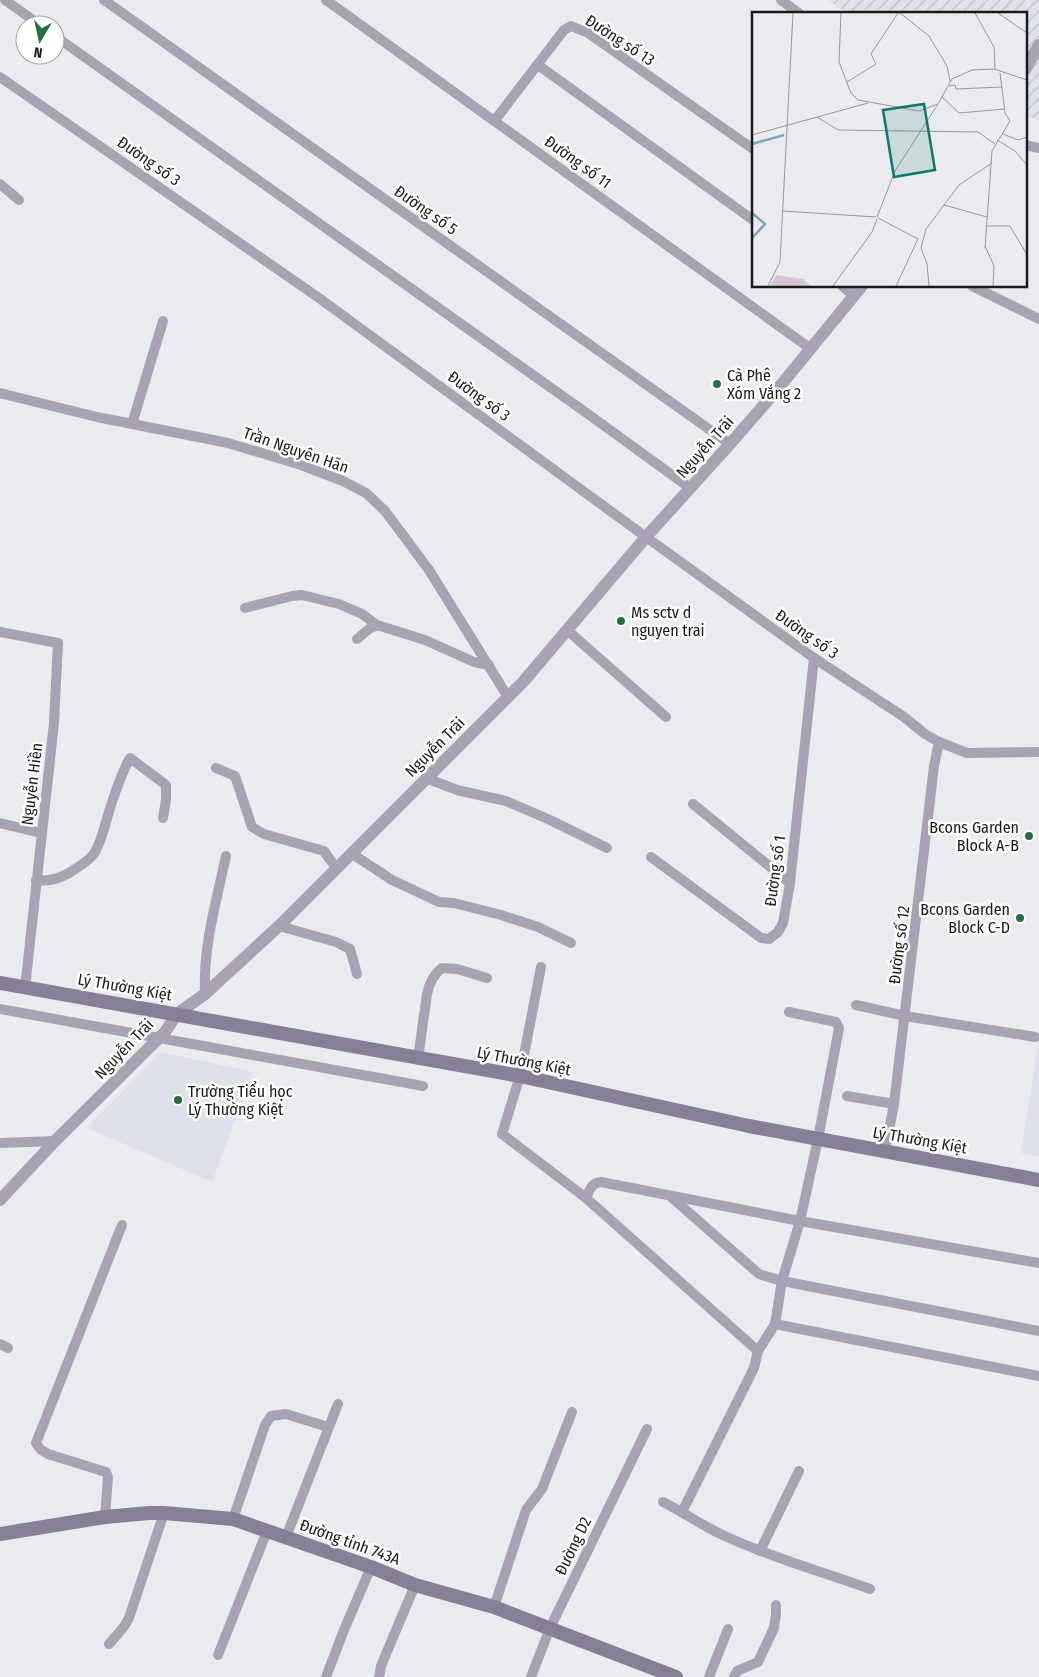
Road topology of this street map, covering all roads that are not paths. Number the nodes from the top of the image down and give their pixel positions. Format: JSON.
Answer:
{"nodes":[{"id":1,"x":5,"y":0,"type":"edge"},
{"id":2,"x":104,"y":0,"type":"edge"},
{"id":3,"x":326,"y":0,"type":"edge"},
{"id":4,"x":781,"y":0,"type":"edge"},
{"id":5,"x":797,"y":12,"type":"edge"},
{"id":6,"x":26,"y":15,"type":"edge"},
{"id":7,"x":65,"y":43,"type":"edge"},
{"id":8,"x":1039,"y":46,"type":"edge"},
{"id":9,"x":538,"y":65,"type":"junction"},
{"id":10,"x":1026,"y":68,"type":"edge"},
{"id":11,"x":0,"y":77,"type":"edge"},
{"id":12,"x":495,"y":120,"type":"junction"},
{"id":13,"x":1026,"y":145,"type":"edge"},
{"id":14,"x":752,"y":148,"type":"edge"},
{"id":15,"x":1039,"y":148,"type":"edge"},
{"id":16,"x":0,"y":184,"type":"edge"},
{"id":17,"x":19,"y":200,"type":"dead end"},
{"id":18,"x":752,"y":219,"type":"edge"},
{"id":19,"x":976,"y":288,"type":"edge"},
{"id":20,"x":858,"y":291,"type":"edge"},
{"id":21,"x":1039,"y":319,"type":"edge"},
{"id":22,"x":164,"y":321,"type":"dead end"},
{"id":23,"x":811,"y":349,"type":"junction"},
{"id":24,"x":0,"y":394,"type":"edge"},
{"id":25,"x":132,"y":424,"type":"junction"},
{"id":26,"x":730,"y":444,"type":"junction"},
{"id":27,"x":690,"y":488,"type":"junction"},
{"id":28,"x":646,"y":537,"type":"junction"},
{"id":29,"x":245,"y":608,"type":"dead end"},
{"id":30,"x":376,"y":625,"type":"junction"},
{"id":31,"x":567,"y":630,"type":"junction"},
{"id":32,"x":0,"y":632,"type":"edge"},
{"id":33,"x":357,"y":639,"type":"dead end"},
{"id":34,"x":814,"y":658,"type":"junction"},
{"id":35,"x":488,"y":665,"type":"junction"},
{"id":36,"x":508,"y":697,"type":"junction"},
{"id":37,"x":666,"y":717,"type":"dead end"},
{"id":38,"x":939,"y":742,"type":"junction"},
{"id":39,"x":1039,"y":752,"type":"edge"},
{"id":40,"x":216,"y":768,"type":"dead end"},
{"id":41,"x":426,"y":778,"type":"junction"},
{"id":42,"x":693,"y":804,"type":"dead end"},
{"id":43,"x":163,"y":818,"type":"dead end"},
{"id":44,"x":0,"y":823,"type":"edge"},
{"id":45,"x":41,"y":833,"type":"junction"},
{"id":46,"x":608,"y":848,"type":"dead end"},
{"id":47,"x":350,"y":854,"type":"junction"},
{"id":48,"x":226,"y":856,"type":"dead end"},
{"id":49,"x":651,"y":857,"type":"dead end"},
{"id":50,"x":336,"y":868,"type":"junction"},
{"id":51,"x":36,"y":880,"type":"junction"},
{"id":52,"x":790,"y":883,"type":"junction"},
{"id":53,"x":280,"y":926,"type":"junction"},
{"id":54,"x":571,"y":943,"type":"dead end"},
{"id":55,"x":541,"y":967,"type":"dead end"},
{"id":56,"x":357,"y":974,"type":"dead end"},
{"id":57,"x":486,"y":978,"type":"dead end"},
{"id":58,"x":0,"y":983,"type":"edge"},
{"id":59,"x":25,"y":988,"type":"junction"},
{"id":60,"x":205,"y":994,"type":"junction"},
{"id":61,"x":856,"y":1005,"type":"dead end"},
{"id":62,"x":0,"y":1009,"type":"edge"},
{"id":63,"x":789,"y":1012,"type":"dead end"},
{"id":64,"x":177,"y":1014,"type":"junction"},
{"id":65,"x":905,"y":1016,"type":"junction"},
{"id":66,"x":1035,"y":1037,"type":"dead end"},
{"id":67,"x":158,"y":1038,"type":"junction"},
{"id":68,"x":418,"y":1059,"type":"junction"},
{"id":69,"x":520,"y":1076,"type":"junction"},
{"id":70,"x":423,"y":1086,"type":"dead end"},
{"id":71,"x":847,"y":1096,"type":"dead end"},
{"id":72,"x":894,"y":1104,"type":"junction"},
{"id":73,"x":818,"y":1139,"type":"junction"},
{"id":74,"x":56,"y":1141,"type":"junction"},
{"id":75,"x":0,"y":1143,"type":"edge"},
{"id":76,"x":885,"y":1151,"type":"junction"},
{"id":77,"x":1039,"y":1180,"type":"edge"},
{"id":78,"x":670,"y":1196,"type":"junction"},
{"id":79,"x":586,"y":1198,"type":"junction"},
{"id":80,"x":0,"y":1200,"type":"edge"},
{"id":81,"x":800,"y":1221,"type":"junction"},
{"id":82,"x":122,"y":1225,"type":"dead end"},
{"id":83,"x":1039,"y":1263,"type":"edge"},
{"id":84,"x":782,"y":1281,"type":"junction"},
{"id":85,"x":775,"y":1324,"type":"junction"},
{"id":86,"x":1039,"y":1331,"type":"edge"},
{"id":87,"x":758,"y":1351,"type":"junction"},
{"id":88,"x":1039,"y":1376,"type":"edge"},
{"id":89,"x":338,"y":1404,"type":"dead end"},
{"id":90,"x":572,"y":1412,"type":"dead end"},
{"id":91,"x":328,"y":1427,"type":"junction"},
{"id":92,"x":647,"y":1430,"type":"dead end"},
{"id":93,"x":799,"y":1471,"type":"dead end"},
{"id":94,"x":663,"y":1502,"type":"dead end"},
{"id":95,"x":682,"y":1512,"type":"junction"},
{"id":96,"x":164,"y":1513,"type":"junction"},
{"id":97,"x":104,"y":1517,"type":"junction"},
{"id":98,"x":234,"y":1519,"type":"junction"},
{"id":99,"x":267,"y":1531,"type":"junction"},
{"id":100,"x":0,"y":1534,"type":"edge"},
{"id":101,"x":286,"y":1538,"type":"junction"},
{"id":102,"x":760,"y":1550,"type":"junction"},
{"id":103,"x":371,"y":1567,"type":"junction"},
{"id":104,"x":415,"y":1585,"type":"junction"},
{"id":105,"x":870,"y":1589,"type":"dead end"},
{"id":106,"x":776,"y":1605,"type":"dead end"},
{"id":107,"x":494,"y":1607,"type":"junction"},
{"id":108,"x":550,"y":1628,"type":"junction"},
{"id":109,"x":728,"y":1629,"type":"dead end"},
{"id":110,"x":109,"y":1644,"type":"dead end"},
{"id":111,"x":218,"y":1655,"type":"dead end"},
{"id":112,"x":326,"y":1677,"type":"edge"},
{"id":113,"x":379,"y":1677,"type":"edge"},
{"id":114,"x":531,"y":1677,"type":"edge"},
{"id":115,"x":676,"y":1677,"type":"edge"},
{"id":116,"x":709,"y":1677,"type":"edge"},
{"id":117,"x":734,"y":1677,"type":"edge"}],
"edges":[{"from":1,"to":6,"type":"street"},
{"from":2,"to":26,"type":"street","name":"Đường số 5"},
{"from":3,"to":12,"type":"street","name":"Đường số 11"},
{"from":4,"to":5,"type":"street"},
{"from":7,"to":27,"type":"street"},
{"from":8,"to":10,"type":"street"},
{"from":9,"to":12,"type":"street","name":"Đường số 13"},
{"from":9,"to":14,"type":"street","name":"Đường số 13"},
{"from":9,"to":18,"type":"street"},
{"from":11,"to":28,"type":"street","name":"Đường số 3"},
{"from":12,"to":23,"type":"street","name":"Đường số 11"},
{"from":13,"to":15,"type":"street"},
{"from":16,"to":17,"type":"street"},
{"from":19,"to":21,"type":"street"},
{"from":20,"to":23,"type":"street","name":"Nguyễn Trãi"},
{"from":22,"to":25,"type":"street"},
{"from":23,"to":26,"type":"street","name":"Nguyễn Trãi"},
{"from":24,"to":25,"type":"street","name":"Trần Nguyên Hãn"},
{"from":25,"to":35,"type":"street","name":"Trần Nguyên Hãn"},
{"from":26,"to":27,"type":"street","name":"Nguyễn Trãi"},
{"from":27,"to":28,"type":"street","name":"Nguyễn Trãi"},
{"from":28,"to":31,"type":"street","name":"Nguyễn Trãi"},
{"from":28,"to":34,"type":"street","name":"Đường số 3"},
{"from":29,"to":30,"type":"street"},
{"from":30,"to":33,"type":"street"},
{"from":30,"to":35,"type":"street"},
{"from":31,"to":36,"type":"street","name":"Nguyễn Trãi"},
{"from":31,"to":37,"type":"street"},
{"from":32,"to":45,"type":"street","name":"Nguyễn Hiền"},
{"from":34,"to":38,"type":"street","name":"Đường số 3"},
{"from":34,"to":52,"type":"street","name":"Đường số 1"},
{"from":35,"to":36,"type":"street","name":"Trần Nguyên Hãn"},
{"from":36,"to":41,"type":"street","name":"Nguyễn Trãi"},
{"from":38,"to":39,"type":"street","name":"Đường số 3"},
{"from":38,"to":65,"type":"street","name":"Đường số 12"},
{"from":40,"to":50,"type":"street"},
{"from":41,"to":46,"type":"street"},
{"from":41,"to":47,"type":"street","name":"Nguyễn Trãi"},
{"from":42,"to":52,"type":"street"},
{"from":43,"to":51,"type":"street"},
{"from":44,"to":45,"type":"street"},
{"from":45,"to":51,"type":"street","name":"Nguyễn Hiền"},
{"from":47,"to":50,"type":"street","name":"Nguyễn Trãi"},
{"from":47,"to":54,"type":"street"},
{"from":48,"to":60,"type":"street"},
{"from":49,"to":52,"type":"street","name":"Đường số 1"},
{"from":50,"to":53,"type":"street","name":"Nguyễn Trãi"},
{"from":51,"to":59,"type":"street","name":"Nguyễn Hiền"},
{"from":53,"to":56,"type":"street"},
{"from":53,"to":60,"type":"street","name":"Nguyễn Trãi"},
{"from":55,"to":69,"type":"street"},
{"from":57,"to":68,"type":"street"},
{"from":58,"to":59,"type":"main road","name":"Lý Thường Kiệt"},
{"from":59,"to":64,"type":"main road","name":"Lý Thường Kiệt"},
{"from":60,"to":64,"type":"street","name":"Nguyễn Trãi"},
{"from":61,"to":65,"type":"street"},
{"from":62,"to":67,"type":"street"},
{"from":63,"to":73,"type":"street"},
{"from":64,"to":67,"type":"street","name":"Nguyễn Trãi"},
{"from":64,"to":68,"type":"main road","name":"Lý Thường Kiệt"},
{"from":65,"to":66,"type":"street"},
{"from":65,"to":72,"type":"street","name":"Đường số 12"},
{"from":67,"to":70,"type":"street"},
{"from":67,"to":74,"type":"street","name":"Nguyễn Trãi"},
{"from":68,"to":69,"type":"main road","name":"Lý Thường Kiệt"},
{"from":69,"to":73,"type":"main road","name":"Lý Thường Kiệt"},
{"from":69,"to":79,"type":"street"},
{"from":71,"to":72,"type":"street"},
{"from":72,"to":76,"type":"street","name":"Đường số 12"},
{"from":73,"to":76,"type":"main road","name":"Lý Thường Kiệt"},
{"from":73,"to":81,"type":"street"},
{"from":74,"to":75,"type":"street"},
{"from":74,"to":80,"type":"street","name":"Nguyễn Trãi"},
{"from":76,"to":77,"type":"main road","name":"Lý Thường Kiệt"},
{"from":78,"to":79,"type":"street"},
{"from":78,"to":81,"type":"street"},
{"from":78,"to":84,"type":"street"},
{"from":79,"to":87,"type":"street"},
{"from":81,"to":83,"type":"street"},
{"from":81,"to":84,"type":"street"},
{"from":82,"to":97,"type":"street"},
{"from":84,"to":85,"type":"street"},
{"from":84,"to":86,"type":"street"},
{"from":85,"to":87,"type":"street"},
{"from":85,"to":88,"type":"street"},
{"from":87,"to":95,"type":"street"},
{"from":89,"to":91,"type":"street"},
{"from":90,"to":107,"type":"street"},
{"from":91,"to":98,"type":"street"},
{"from":91,"to":101,"type":"street"},
{"from":92,"to":108,"type":"street","name":"Đường D2"},
{"from":93,"to":102,"type":"street"},
{"from":94,"to":95,"type":"street"},
{"from":95,"to":102,"type":"street"},
{"from":96,"to":97,"type":"main road","name":"Đường tỉnh 743A"},
{"from":96,"to":98,"type":"main road","name":"Đường tỉnh 743A"},
{"from":96,"to":110,"type":"street"},
{"from":97,"to":100,"type":"main road","name":"Đường tỉnh 743A"},
{"from":98,"to":99,"type":"main road","name":"Đường tỉnh 743A"},
{"from":99,"to":101,"type":"main road","name":"Đường tỉnh 743A"},
{"from":99,"to":111,"type":"street"},
{"from":101,"to":103,"type":"main road","name":"Đường tỉnh 743A"},
{"from":102,"to":105,"type":"street"},
{"from":103,"to":104,"type":"main road","name":"Đường tỉnh 743A"},
{"from":103,"to":112,"type":"street"},
{"from":104,"to":107,"type":"main road","name":"Đường tỉnh 743A"},
{"from":104,"to":113,"type":"street"},
{"from":106,"to":117,"type":"street"},
{"from":107,"to":108,"type":"main road","name":"Đường tỉnh 743A"},
{"from":108,"to":114,"type":"street","name":"Đường D2"},
{"from":108,"to":115,"type":"main road","name":"Đường tỉnh 743A"},
{"from":109,"to":116,"type":"street"}]}
